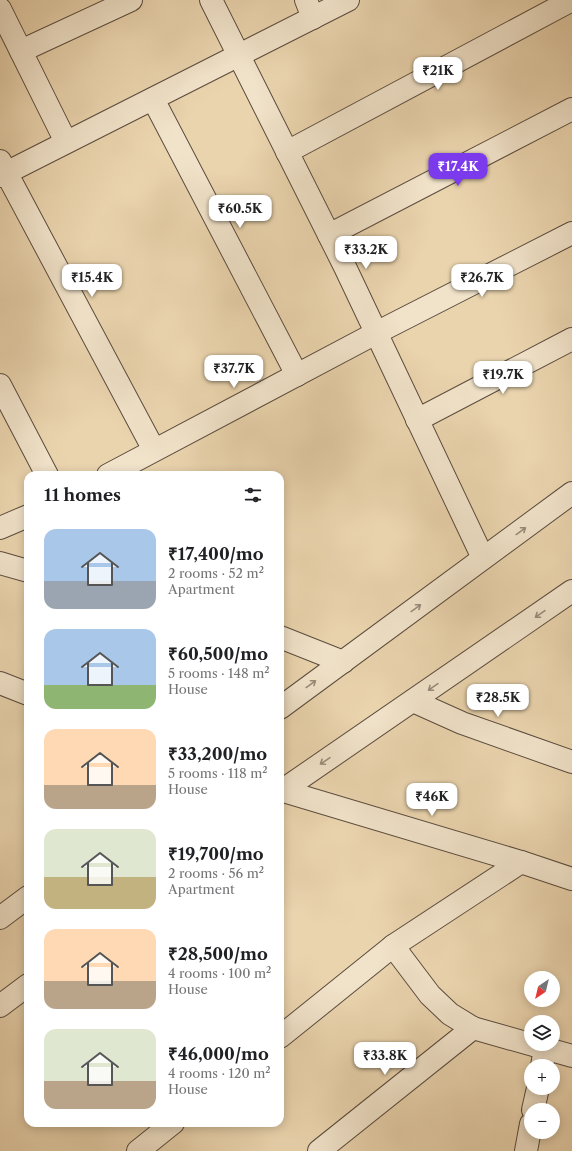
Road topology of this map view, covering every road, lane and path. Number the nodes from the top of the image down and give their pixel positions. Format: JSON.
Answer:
{"nodes":[{"id":1,"x":130,"y":0,"type":"edge"},
{"id":2,"x":211,"y":0,"type":"edge"},
{"id":3,"x":348,"y":0,"type":"edge"},
{"id":4,"x":572,"y":0,"type":"edge"},
{"id":5,"x":0,"y":8,"type":"edge"},
{"id":6,"x":94,"y":8,"type":"edge"},
{"id":7,"x":310,"y":9,"type":"edge"},
{"id":8,"x":21,"y":51,"type":"junction"},
{"id":9,"x":238,"y":55,"type":"junction"},
{"id":10,"x":153,"y":99,"type":"junction"},
{"id":11,"x":572,"y":109,"type":"edge"},
{"id":12,"x":66,"y":142,"type":"junction"},
{"id":13,"x":287,"y":152,"type":"junction"},
{"id":14,"x":2,"y":170,"type":"edge"},
{"id":15,"x":572,"y":233,"type":"edge"},
{"id":16,"x":329,"y":236,"type":"junction"},
{"id":17,"x":376,"y":333,"type":"junction"},
{"id":18,"x":572,"y":339,"type":"edge"},
{"id":19,"x":297,"y":375,"type":"junction"},
{"id":20,"x":0,"y":385,"type":"edge"},
{"id":21,"x":417,"y":420,"type":"junction"},
{"id":22,"x":154,"y":450,"type":"junction"},
{"id":23,"x":45,"y":471,"type":"edge"},
{"id":24,"x":115,"y":471,"type":"edge"},
{"id":25,"x":572,"y":493,"type":"edge"},
{"id":26,"x":24,"y":518,"type":"edge"},
{"id":27,"x":0,"y":528,"type":"edge"},
{"id":28,"x":483,"y":558,"type":"junction"},
{"id":29,"x":0,"y":564,"type":"edge"},
{"id":30,"x":24,"y":570,"type":"edge"},
{"id":31,"x":572,"y":591,"type":"edge"},
{"id":32,"x":284,"y":640,"type":"edge"},
{"id":33,"x":343,"y":662,"type":"junction"},
{"id":34,"x":0,"y":683,"type":"edge"},
{"id":35,"x":24,"y":692,"type":"edge"},
{"id":36,"x":413,"y":701,"type":"junction"},
{"id":37,"x":284,"y":705,"type":"edge"},
{"id":38,"x":572,"y":762,"type":"edge"},
{"id":39,"x":284,"y":789,"type":"edge"},
{"id":40,"x":284,"y":792,"type":"edge"},
{"id":41,"x":521,"y":862,"type":"junction"},
{"id":42,"x":572,"y":879,"type":"edge"},
{"id":43,"x":24,"y":900,"type":"edge"},
{"id":44,"x":0,"y":918,"type":"edge"},
{"id":45,"x":393,"y":946,"type":"junction"},
{"id":46,"x":24,"y":988,"type":"edge"},
{"id":47,"x":0,"y":1006,"type":"edge"},
{"id":48,"x":473,"y":1028,"type":"junction"},
{"id":49,"x":284,"y":1034,"type":"edge"},
{"id":50,"x":572,"y":1056,"type":"edge"},
{"id":51,"x":543,"y":1057,"type":"edge"},
{"id":52,"x":168,"y":1127,"type":"edge"},
{"id":53,"x":528,"y":1139,"type":"edge"},
{"id":54,"x":138,"y":1151,"type":"edge"},
{"id":55,"x":319,"y":1151,"type":"edge"},
{"id":56,"x":526,"y":1151,"type":"edge"}],
"edges":[{"from":1,"to":6,"type":"street"},
{"from":2,"to":9,"type":"street"},
{"from":3,"to":7,"type":"street"},
{"from":4,"to":13,"type":"street"},
{"from":5,"to":8,"type":"street"},
{"from":6,"to":8,"type":"street"},
{"from":7,"to":9,"type":"street"},
{"from":8,"to":12,"type":"street"},
{"from":9,"to":10,"type":"street"},
{"from":9,"to":13,"type":"street"},
{"from":10,"to":12,"type":"street"},
{"from":10,"to":19,"type":"street"},
{"from":11,"to":16,"type":"street"},
{"from":12,"to":14,"type":"street"},
{"from":13,"to":16,"type":"street"},
{"from":14,"to":22,"type":"street"},
{"from":15,"to":17,"type":"street"},
{"from":16,"to":17,"type":"street"},
{"from":17,"to":19,"type":"street"},
{"from":17,"to":21,"type":"street"},
{"from":18,"to":21,"type":"street"},
{"from":19,"to":22,"type":"street"},
{"from":20,"to":23,"type":"street"},
{"from":21,"to":28,"type":"street"},
{"from":22,"to":24,"type":"street"},
{"from":28,"to":25,"type":"street","one_way":true},
{"from":26,"to":27,"type":"street"},
{"from":33,"to":28,"type":"street","one_way":true},
{"from":29,"to":30,"type":"street"},
{"from":31,"to":36,"type":"street","one_way":true},
{"from":32,"to":33,"type":"street"},
{"from":37,"to":33,"type":"street","one_way":true},
{"from":34,"to":35,"type":"street"},
{"from":36,"to":38,"type":"street"},
{"from":36,"to":39,"type":"street","one_way":true},
{"from":40,"to":41,"type":"street"},
{"from":41,"to":42,"type":"street"},
{"from":41,"to":45,"type":"street"},
{"from":43,"to":44,"type":"street"},
{"from":45,"to":48,"type":"street"},
{"from":45,"to":49,"type":"street"},
{"from":46,"to":47,"type":"street"},
{"from":48,"to":51,"type":"street"},
{"from":48,"to":55,"type":"street"},
{"from":50,"to":51,"type":"street"},
{"from":52,"to":54,"type":"street"},
{"from":53,"to":56,"type":"street"}]}
